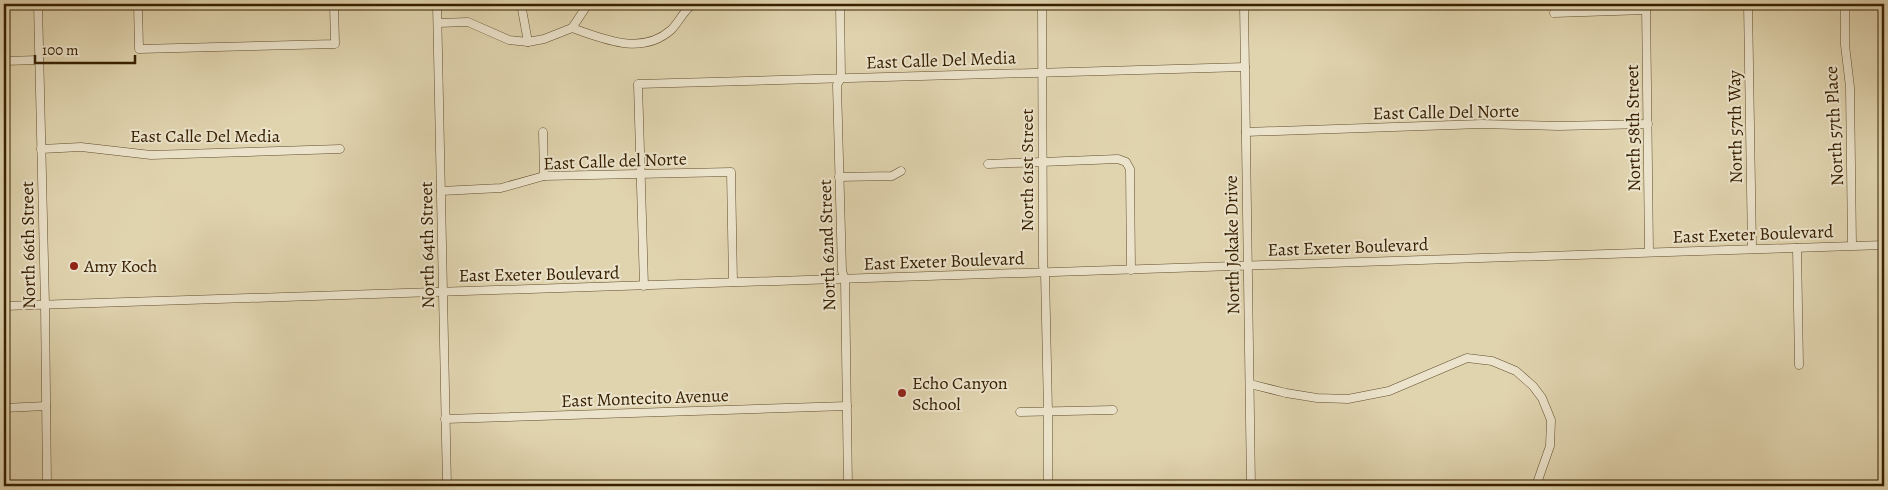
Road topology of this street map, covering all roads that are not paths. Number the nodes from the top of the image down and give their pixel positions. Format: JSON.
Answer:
{"nodes":[{"id":1,"x":38,"y":4,"type":"edge"},
{"id":2,"x":138,"y":4,"type":"edge"},
{"id":3,"x":334,"y":4,"type":"edge"},
{"id":4,"x":437,"y":4,"type":"edge"},
{"id":5,"x":521,"y":4,"type":"edge"},
{"id":6,"x":588,"y":4,"type":"edge"},
{"id":7,"x":693,"y":4,"type":"edge"},
{"id":8,"x":840,"y":4,"type":"edge"},
{"id":9,"x":1042,"y":4,"type":"edge"},
{"id":10,"x":1244,"y":4,"type":"edge"},
{"id":11,"x":1748,"y":4,"type":"edge"},
{"id":12,"x":1875,"y":4,"type":"edge"},
{"id":13,"x":1842,"y":5,"type":"edge"},
{"id":14,"x":1646,"y":7,"type":"edge"},
{"id":15,"x":1554,"y":13,"type":"dead end"},
{"id":16,"x":438,"y":23,"type":"junction"},
{"id":17,"x":572,"y":28,"type":"junction"},
{"id":18,"x":528,"y":42,"type":"junction"},
{"id":19,"x":39,"y":60,"type":"junction"},
{"id":20,"x":4,"y":61,"type":"edge"},
{"id":21,"x":1245,"y":67,"type":"junction"},
{"id":22,"x":1042,"y":72,"type":"junction"},
{"id":23,"x":841,"y":78,"type":"junction"},
{"id":24,"x":1648,"y":124,"type":"junction"},
{"id":25,"x":543,"y":132,"type":"dead end"},
{"id":26,"x":1246,"y":132,"type":"junction"},
{"id":27,"x":41,"y":149,"type":"junction"},
{"id":28,"x":340,"y":149,"type":"dead end"},
{"id":29,"x":1042,"y":162,"type":"junction"},
{"id":30,"x":988,"y":164,"type":"dead end"},
{"id":31,"x":901,"y":172,"type":"dead end"},
{"id":32,"x":641,"y":174,"type":"junction"},
{"id":33,"x":544,"y":176,"type":"junction"},
{"id":34,"x":839,"y":177,"type":"junction"},
{"id":35,"x":441,"y":191,"type":"junction"},
{"id":36,"x":1852,"y":245,"type":"junction"},
{"id":37,"x":1884,"y":245,"type":"edge"},
{"id":38,"x":1797,"y":248,"type":"junction"},
{"id":39,"x":1752,"y":250,"type":"junction"},
{"id":40,"x":1649,"y":252,"type":"junction"},
{"id":41,"x":1248,"y":266,"type":"junction"},
{"id":42,"x":1131,"y":270,"type":"junction"},
{"id":43,"x":1045,"y":273,"type":"junction"},
{"id":44,"x":844,"y":280,"type":"junction"},
{"id":45,"x":733,"y":282,"type":"junction"},
{"id":46,"x":644,"y":286,"type":"junction"},
{"id":47,"x":442,"y":291,"type":"junction"},
{"id":48,"x":45,"y":304,"type":"junction"},
{"id":49,"x":4,"y":306,"type":"edge"},
{"id":50,"x":1799,"y":365,"type":"dead end"},
{"id":51,"x":1250,"y":384,"type":"junction"},
{"id":52,"x":46,"y":406,"type":"junction"},
{"id":53,"x":847,"y":406,"type":"junction"},
{"id":54,"x":4,"y":408,"type":"edge"},
{"id":55,"x":1113,"y":410,"type":"dead end"},
{"id":56,"x":1048,"y":411,"type":"junction"},
{"id":57,"x":1020,"y":412,"type":"dead end"},
{"id":58,"x":445,"y":419,"type":"junction"},
{"id":59,"x":47,"y":486,"type":"edge"},
{"id":60,"x":447,"y":486,"type":"edge"},
{"id":61,"x":848,"y":486,"type":"edge"},
{"id":62,"x":1048,"y":486,"type":"edge"},
{"id":63,"x":1251,"y":486,"type":"edge"},
{"id":64,"x":1536,"y":486,"type":"edge"}],
"edges":[{"from":1,"to":19,"type":"street","name":"North 66th Street"},
{"from":2,"to":3,"type":"street"},
{"from":4,"to":16,"type":"street","name":"North 64th Street"},
{"from":5,"to":18,"type":"street"},
{"from":6,"to":17,"type":"street"},
{"from":7,"to":17,"type":"street"},
{"from":8,"to":23,"type":"street","name":"North 62nd Street"},
{"from":9,"to":22,"type":"street","name":"North 61st Street"},
{"from":10,"to":21,"type":"street","name":"North Jokake Drive"},
{"from":11,"to":39,"type":"street","name":"North 57th Way"},
{"from":12,"to":13,"type":"street"},
{"from":13,"to":36,"type":"street","name":"North 57th Place"},
{"from":14,"to":15,"type":"street"},
{"from":14,"to":24,"type":"street","name":"North 58th Street"},
{"from":16,"to":18,"type":"street"},
{"from":16,"to":35,"type":"street","name":"North 64th Street"},
{"from":17,"to":18,"type":"street"},
{"from":19,"to":20,"type":"street"},
{"from":19,"to":27,"type":"street","name":"North 66th Street"},
{"from":21,"to":22,"type":"street","name":"East Calle Del Media"},
{"from":21,"to":26,"type":"street","name":"North Jokake Drive"},
{"from":22,"to":23,"type":"street","name":"East Calle Del Media"},
{"from":22,"to":29,"type":"street","name":"North 61st Street"},
{"from":23,"to":32,"type":"street","name":"East Calle Del Media"},
{"from":23,"to":34,"type":"street","name":"North 62nd Street"},
{"from":24,"to":26,"type":"street","name":"East Calle Del Norte"},
{"from":24,"to":40,"type":"street","name":"North 58th Street"},
{"from":25,"to":33,"type":"street"},
{"from":26,"to":41,"type":"street","name":"North Jokake Drive"},
{"from":27,"to":28,"type":"street","name":"East Calle Del Media"},
{"from":27,"to":48,"type":"street","name":"North 66th Street"},
{"from":29,"to":30,"type":"street"},
{"from":29,"to":42,"type":"street"},
{"from":29,"to":43,"type":"street","name":"North 61st Street"},
{"from":31,"to":34,"type":"street"},
{"from":32,"to":33,"type":"street","name":"East Calle del Norte"},
{"from":32,"to":45,"type":"street","name":"East Calle del Norte"},
{"from":32,"to":46,"type":"street"},
{"from":33,"to":35,"type":"street","name":"East Calle del Norte"},
{"from":34,"to":44,"type":"street","name":"North 62nd Street"},
{"from":35,"to":47,"type":"street","name":"North 64th Street"},
{"from":36,"to":37,"type":"street","name":"East Exeter Boulevard"},
{"from":36,"to":38,"type":"street","name":"East Exeter Boulevard"},
{"from":38,"to":39,"type":"street","name":"East Exeter Boulevard"},
{"from":38,"to":50,"type":"street"},
{"from":39,"to":40,"type":"street","name":"East Exeter Boulevard"},
{"from":40,"to":41,"type":"street","name":"East Exeter Boulevard"},
{"from":41,"to":42,"type":"street","name":"East Exeter Boulevard"},
{"from":41,"to":51,"type":"street","name":"North Jokake Drive"},
{"from":42,"to":43,"type":"street","name":"East Exeter Boulevard"},
{"from":43,"to":44,"type":"street","name":"East Exeter Boulevard"},
{"from":43,"to":56,"type":"street","name":"North 61st Street"},
{"from":44,"to":45,"type":"street","name":"East Exeter Boulevard"},
{"from":44,"to":53,"type":"street","name":"North 62nd Street"},
{"from":45,"to":46,"type":"street","name":"East Exeter Boulevard"},
{"from":46,"to":47,"type":"street","name":"East Exeter Boulevard"},
{"from":47,"to":48,"type":"street","name":"East Exeter Boulevard"},
{"from":47,"to":58,"type":"street","name":"North 64th Street"},
{"from":48,"to":49,"type":"street","name":"East Exeter Boulevard"},
{"from":48,"to":52,"type":"street","name":"North 66th Street"},
{"from":51,"to":63,"type":"street","name":"North Jokake Drive"},
{"from":51,"to":64,"type":"street"},
{"from":52,"to":54,"type":"street"},
{"from":52,"to":59,"type":"street","name":"North 66th Street"},
{"from":53,"to":58,"type":"street","name":"East Montecito Avenue"},
{"from":53,"to":61,"type":"street","name":"North 62nd Street"},
{"from":55,"to":56,"type":"street"},
{"from":56,"to":57,"type":"street"},
{"from":56,"to":62,"type":"street","name":"North 61st Street"},
{"from":58,"to":60,"type":"street","name":"North 64th Street"}]}
